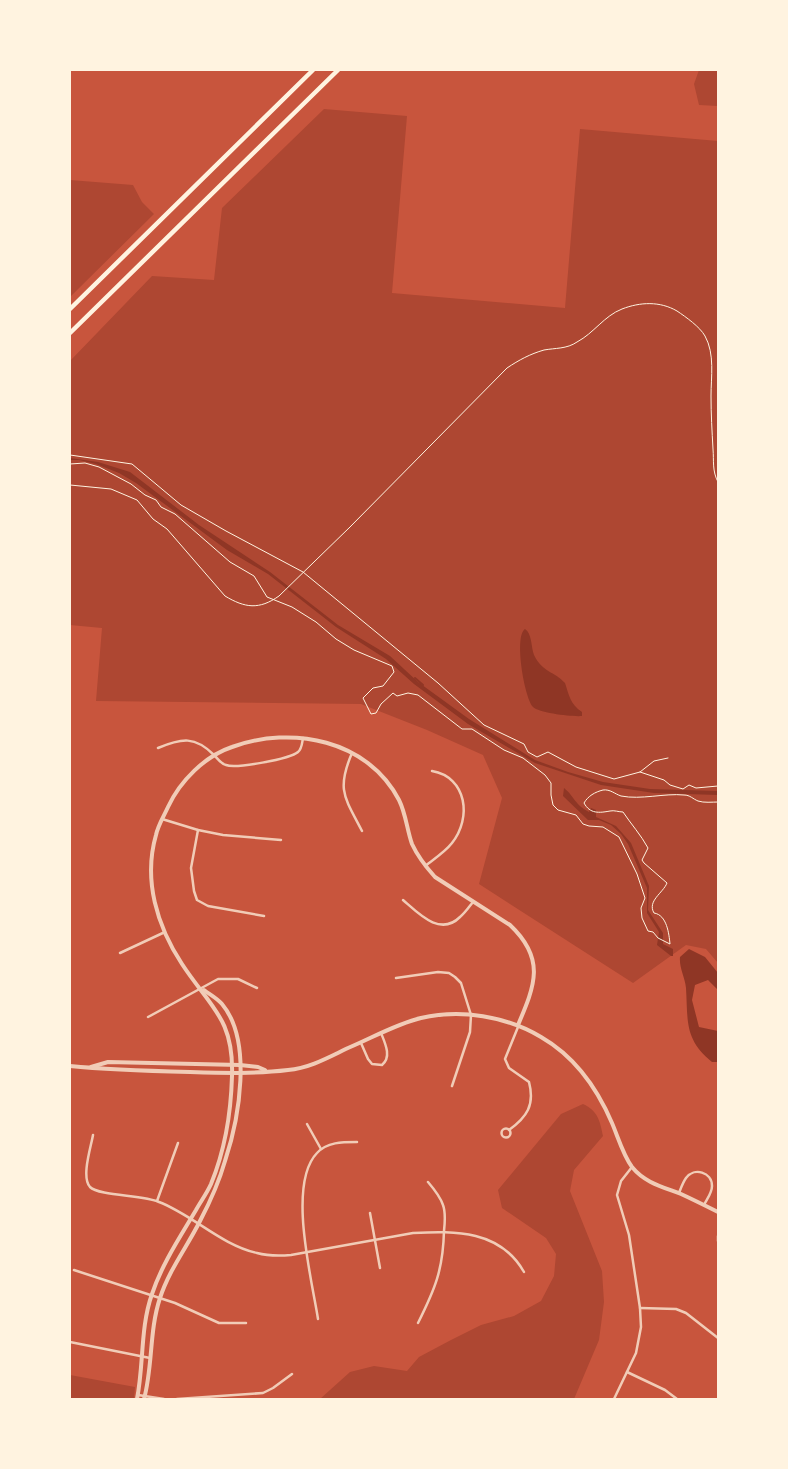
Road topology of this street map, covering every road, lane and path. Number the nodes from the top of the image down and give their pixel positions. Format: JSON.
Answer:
{"nodes":[{"id":1,"x":313,"y":70,"type":"edge"},
{"id":2,"x":338,"y":70,"type":"edge"},
{"id":3,"x":70,"y":309,"type":"edge"},
{"id":4,"x":70,"y":333,"type":"edge"},
{"id":5,"x":70,"y":455,"type":"edge"},
{"id":6,"x":70,"y":464,"type":"edge"},
{"id":7,"x":718,"y":482,"type":"edge"},
{"id":8,"x":70,"y":485,"type":"edge"},
{"id":9,"x":303,"y":572,"type":"junction"},
{"id":10,"x":273,"y":600,"type":"junction"},
{"id":11,"x":303,"y":738,"type":"junction"},
{"id":12,"x":158,"y":748,"type":"dead end"},
{"id":13,"x":352,"y":753,"type":"junction"},
{"id":14,"x":215,"y":755,"type":"junction"},
{"id":15,"x":668,"y":758,"type":"dead end"},
{"id":16,"x":432,"y":771,"type":"dead end"},
{"id":17,"x":640,"y":772,"type":"junction"},
{"id":18,"x":718,"y":786,"type":"edge"},
{"id":19,"x":718,"y":802,"type":"edge"},
{"id":20,"x":162,"y":819,"type":"junction"},
{"id":21,"x":198,"y":830,"type":"junction"},
{"id":22,"x":362,"y":831,"type":"dead end"},
{"id":23,"x":280,"y":840,"type":"dead end"},
{"id":24,"x":425,"y":866,"type":"junction"},
{"id":25,"x":402,"y":900,"type":"dead end"},
{"id":26,"x":473,"y":902,"type":"junction"},
{"id":27,"x":264,"y":916,"type":"dead end"},
{"id":28,"x":165,"y":932,"type":"junction"},
{"id":29,"x":120,"y":953,"type":"dead end"},
{"id":30,"x":396,"y":978,"type":"dead end"},
{"id":31,"x":200,"y":987,"type":"junction"},
{"id":32,"x":257,"y":988,"type":"dead end"},
{"id":33,"x":471,"y":1014,"type":"junction"},
{"id":34,"x":148,"y":1017,"type":"dead end"},
{"id":35,"x":518,"y":1025,"type":"junction"},
{"id":36,"x":381,"y":1033,"type":"junction"},
{"id":37,"x":361,"y":1043,"type":"junction"},
{"id":38,"x":232,"y":1065,"type":"junction"},
{"id":39,"x":240,"y":1065,"type":"junction"},
{"id":40,"x":70,"y":1066,"type":"edge"},
{"id":41,"x":88,"y":1068,"type":"junction"},
{"id":42,"x":267,"y":1071,"type":"junction"},
{"id":43,"x":232,"y":1073,"type":"junction"},
{"id":44,"x":241,"y":1073,"type":"junction"},
{"id":45,"x":452,"y":1086,"type":"dead end"},
{"id":46,"x":307,"y":1124,"type":"dead end"},
{"id":47,"x":509,"y":1130,"type":"dead end"},
{"id":48,"x":93,"y":1135,"type":"dead end"},
{"id":49,"x":357,"y":1142,"type":"dead end"},
{"id":50,"x":178,"y":1143,"type":"dead end"},
{"id":51,"x":321,"y":1149,"type":"junction"},
{"id":52,"x":632,"y":1167,"type":"junction"},
{"id":53,"x":428,"y":1182,"type":"dead end"},
{"id":54,"x":679,"y":1194,"type":"junction"},
{"id":55,"x":157,"y":1201,"type":"junction"},
{"id":56,"x":704,"y":1205,"type":"junction"},
{"id":57,"x":718,"y":1212,"type":"edge"},
{"id":58,"x":370,"y":1213,"type":"dead end"},
{"id":59,"x":191,"y":1218,"type":"junction"},
{"id":60,"x":199,"y":1223,"type":"junction"},
{"id":61,"x":444,"y":1233,"type":"junction"},
{"id":62,"x":718,"y":1236,"type":"edge"},
{"id":63,"x":375,"y":1239,"type":"junction"},
{"id":64,"x":718,"y":1241,"type":"edge"},
{"id":65,"x":307,"y":1252,"type":"junction"},
{"id":66,"x":380,"y":1268,"type":"dead end"},
{"id":67,"x":74,"y":1270,"type":"dead end"},
{"id":68,"x":524,"y":1272,"type":"dead end"},
{"id":69,"x":152,"y":1295,"type":"junction"},
{"id":70,"x":160,"y":1298,"type":"junction"},
{"id":71,"x":640,"y":1308,"type":"junction"},
{"id":72,"x":318,"y":1319,"type":"dead end"},
{"id":73,"x":246,"y":1323,"type":"dead end"},
{"id":74,"x":418,"y":1323,"type":"dead end"},
{"id":75,"x":718,"y":1338,"type":"edge"},
{"id":76,"x":70,"y":1342,"type":"edge"},
{"id":77,"x":141,"y":1357,"type":"junction"},
{"id":78,"x":150,"y":1358,"type":"junction"},
{"id":79,"x":627,"y":1372,"type":"junction"},
{"id":80,"x":292,"y":1374,"type":"dead end"},
{"id":81,"x":137,"y":1397,"type":"edge"},
{"id":82,"x":145,"y":1398,"type":"edge"},
{"id":83,"x":164,"y":1399,"type":"edge"},
{"id":84,"x":178,"y":1399,"type":"edge"},
{"id":85,"x":614,"y":1399,"type":"edge"},
{"id":86,"x":677,"y":1399,"type":"edge"}],
"edges":[{"from":1,"to":3,"type":"main road"},
{"from":2,"to":4,"type":"main road"},
{"from":5,"to":9,"type":"path"},
{"from":6,"to":10,"type":"path"},
{"from":7,"to":9,"type":"path"},
{"from":8,"to":10,"type":"path"},
{"from":9,"to":10,"type":"path"},
{"from":9,"to":17,"type":"path"},
{"from":10,"to":19,"type":"path"},
{"from":11,"to":13,"type":"street"},
{"from":11,"to":14,"type":"street"},
{"from":11,"to":14,"type":"street"},
{"from":12,"to":14,"type":"street"},
{"from":13,"to":22,"type":"street"},
{"from":13,"to":24,"type":"street"},
{"from":14,"to":20,"type":"street"},
{"from":15,"to":17,"type":"path"},
{"from":16,"to":24,"type":"street"},
{"from":17,"to":18,"type":"path"},
{"from":20,"to":21,"type":"street"},
{"from":20,"to":28,"type":"street"},
{"from":21,"to":23,"type":"street"},
{"from":21,"to":27,"type":"street"},
{"from":24,"to":26,"type":"street"},
{"from":25,"to":26,"type":"street"},
{"from":26,"to":35,"type":"street"},
{"from":28,"to":29,"type":"street"},
{"from":28,"to":31,"type":"street"},
{"from":30,"to":33,"type":"street"},
{"from":31,"to":32,"type":"street"},
{"from":31,"to":34,"type":"street"},
{"from":31,"to":38,"type":"street"},
{"from":31,"to":39,"type":"street"},
{"from":33,"to":35,"type":"street"},
{"from":33,"to":36,"type":"street"},
{"from":33,"to":45,"type":"street"},
{"from":35,"to":47,"type":"street"},
{"from":35,"to":52,"type":"street"},
{"from":36,"to":37,"type":"street"},
{"from":36,"to":37,"type":"street"},
{"from":37,"to":42,"type":"street"},
{"from":38,"to":39,"type":"street"},
{"from":38,"to":41,"type":"street"},
{"from":38,"to":43,"type":"street"},
{"from":39,"to":42,"type":"street"},
{"from":39,"to":44,"type":"street"},
{"from":40,"to":41,"type":"street"},
{"from":41,"to":43,"type":"street"},
{"from":42,"to":44,"type":"street"},
{"from":43,"to":44,"type":"street"},
{"from":43,"to":59,"type":"street"},
{"from":44,"to":60,"type":"street"},
{"from":46,"to":51,"type":"street"},
{"from":48,"to":55,"type":"street"},
{"from":49,"to":51,"type":"street"},
{"from":50,"to":55,"type":"street"},
{"from":51,"to":65,"type":"street"},
{"from":52,"to":54,"type":"street"},
{"from":52,"to":71,"type":"street"},
{"from":53,"to":61,"type":"street"},
{"from":54,"to":56,"type":"street"},
{"from":54,"to":56,"type":"street"},
{"from":55,"to":59,"type":"street"},
{"from":56,"to":57,"type":"street"},
{"from":58,"to":63,"type":"street"},
{"from":59,"to":60,"type":"street"},
{"from":59,"to":69,"type":"street"},
{"from":60,"to":65,"type":"street"},
{"from":60,"to":70,"type":"street"},
{"from":61,"to":63,"type":"street"},
{"from":61,"to":68,"type":"street"},
{"from":61,"to":74,"type":"street"},
{"from":62,"to":64,"type":"street"},
{"from":63,"to":65,"type":"street"},
{"from":63,"to":66,"type":"street"},
{"from":65,"to":72,"type":"street"},
{"from":67,"to":69,"type":"street"},
{"from":69,"to":70,"type":"street"},
{"from":69,"to":77,"type":"street"},
{"from":70,"to":73,"type":"street"},
{"from":70,"to":78,"type":"street"},
{"from":71,"to":75,"type":"street"},
{"from":71,"to":79,"type":"street"},
{"from":76,"to":77,"type":"street"},
{"from":77,"to":78,"type":"street"},
{"from":77,"to":81,"type":"street"},
{"from":78,"to":82,"type":"street"},
{"from":79,"to":85,"type":"street"},
{"from":79,"to":86,"type":"street"},
{"from":80,"to":84,"type":"street"},
{"from":81,"to":82,"type":"street"},
{"from":82,"to":83,"type":"street"}]}
